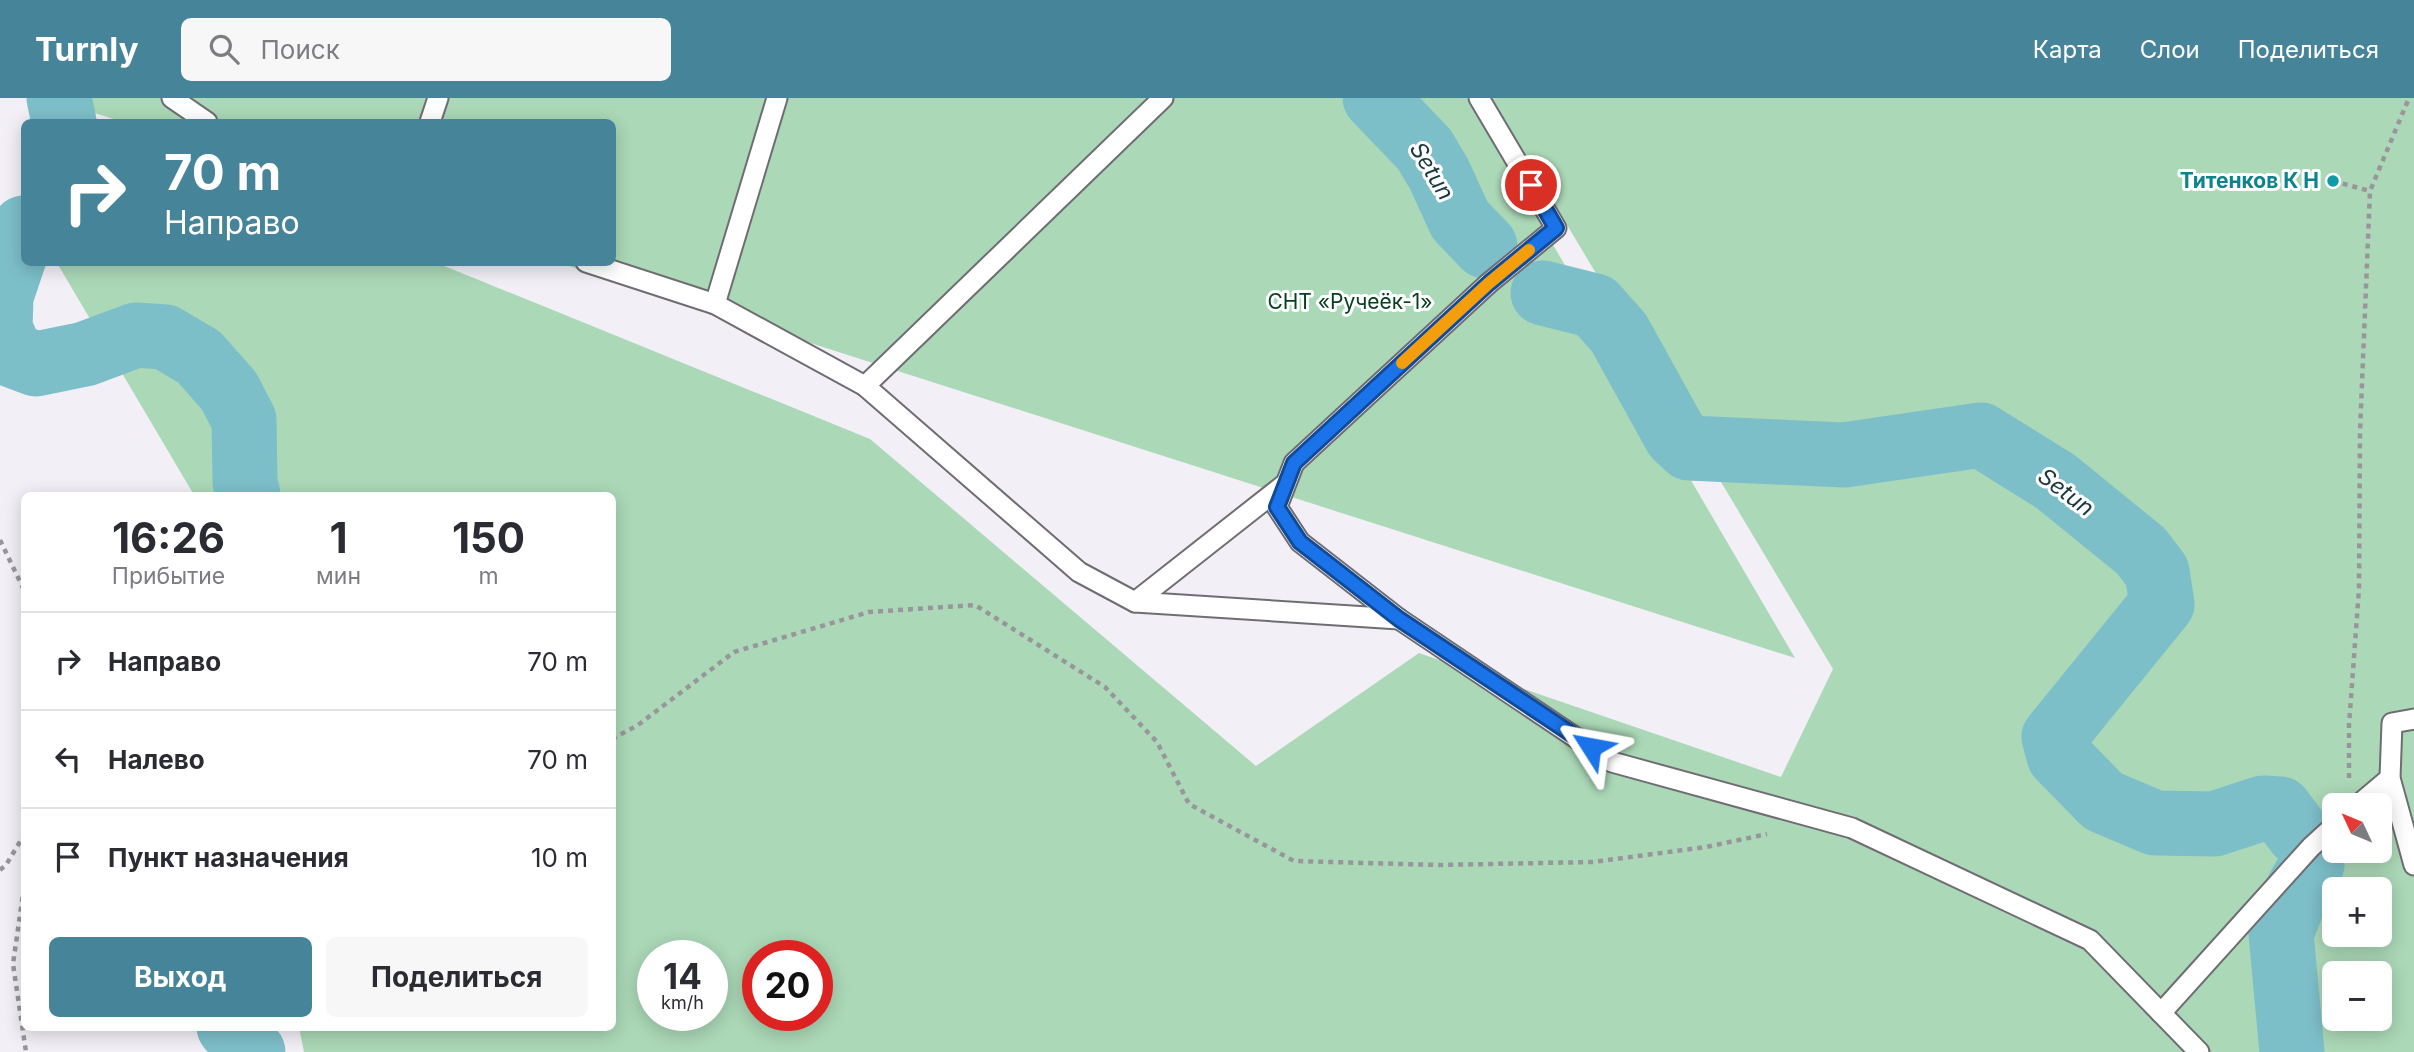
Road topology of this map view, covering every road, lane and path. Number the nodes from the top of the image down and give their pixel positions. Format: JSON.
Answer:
{"nodes":[{"id":1,"x":172,"y":98,"type":"edge"},
{"id":2,"x":438,"y":98,"type":"edge"},
{"id":3,"x":777,"y":98,"type":"edge"},
{"id":4,"x":1163,"y":98,"type":"edge"},
{"id":5,"x":1479,"y":98,"type":"edge"},
{"id":6,"x":2409,"y":98,"type":"edge"},
{"id":7,"x":203,"y":119,"type":"edge"},
{"id":8,"x":431,"y":119,"type":"edge"},
{"id":9,"x":2333,"y":181,"type":"dead end"},
{"id":10,"x":2370,"y":191,"type":"junction"},
{"id":11,"x":598,"y":266,"type":"edge"},
{"id":12,"x":715,"y":304,"type":"junction"},
{"id":13,"x":865,"y":386,"type":"junction"},
{"id":14,"x":1287,"y":482,"type":"junction"},
{"id":15,"x":0,"y":540,"type":"edge"},
{"id":16,"x":21,"y":584,"type":"edge"},
{"id":17,"x":1135,"y":602,"type":"junction"},
{"id":18,"x":1399,"y":619,"type":"junction"},
{"id":19,"x":2414,"y":719,"type":"edge"},
{"id":20,"x":616,"y":737,"type":"edge"},
{"id":21,"x":2349,"y":778,"type":"dead end"},
{"id":22,"x":2390,"y":778,"type":"junction"},
{"id":23,"x":2372,"y":793,"type":"edge"},
{"id":24,"x":1774,"y":833,"type":"dead end"},
{"id":25,"x":2322,"y":837,"type":"edge"},
{"id":26,"x":21,"y":840,"type":"edge"},
{"id":27,"x":2414,"y":865,"type":"edge"},
{"id":28,"x":0,"y":870,"type":"edge"},
{"id":29,"x":21,"y":908,"type":"edge"},
{"id":30,"x":2161,"y":1013,"type":"junction"},
{"id":31,"x":21,"y":1018,"type":"edge"},
{"id":32,"x":23,"y":1031,"type":"edge"},
{"id":33,"x":26,"y":1052,"type":"edge"},
{"id":34,"x":2199,"y":1052,"type":"edge"}],
"edges":[{"from":1,"to":7,"type":"lane"},
{"from":2,"to":8,"type":"lane"},
{"from":3,"to":12,"type":"lane"},
{"from":4,"to":13,"type":"lane"},
{"from":5,"to":14,"type":"lane"},
{"from":6,"to":10,"type":"path"},
{"from":9,"to":10,"type":"path"},
{"from":10,"to":21,"type":"path"},
{"from":11,"to":12,"type":"lane"},
{"from":12,"to":13,"type":"lane"},
{"from":13,"to":17,"type":"lane"},
{"from":14,"to":17,"type":"lane"},
{"from":14,"to":18,"type":"lane"},
{"from":15,"to":16,"type":"path"},
{"from":17,"to":18,"type":"lane"},
{"from":18,"to":30,"type":"lane"},
{"from":19,"to":22,"type":"lane"},
{"from":20,"to":24,"type":"path"},
{"from":22,"to":23,"type":"lane"},
{"from":22,"to":27,"type":"lane"},
{"from":25,"to":30,"type":"lane"},
{"from":26,"to":28,"type":"path"},
{"from":29,"to":31,"type":"path"},
{"from":30,"to":34,"type":"lane"},
{"from":32,"to":33,"type":"path"}]}
